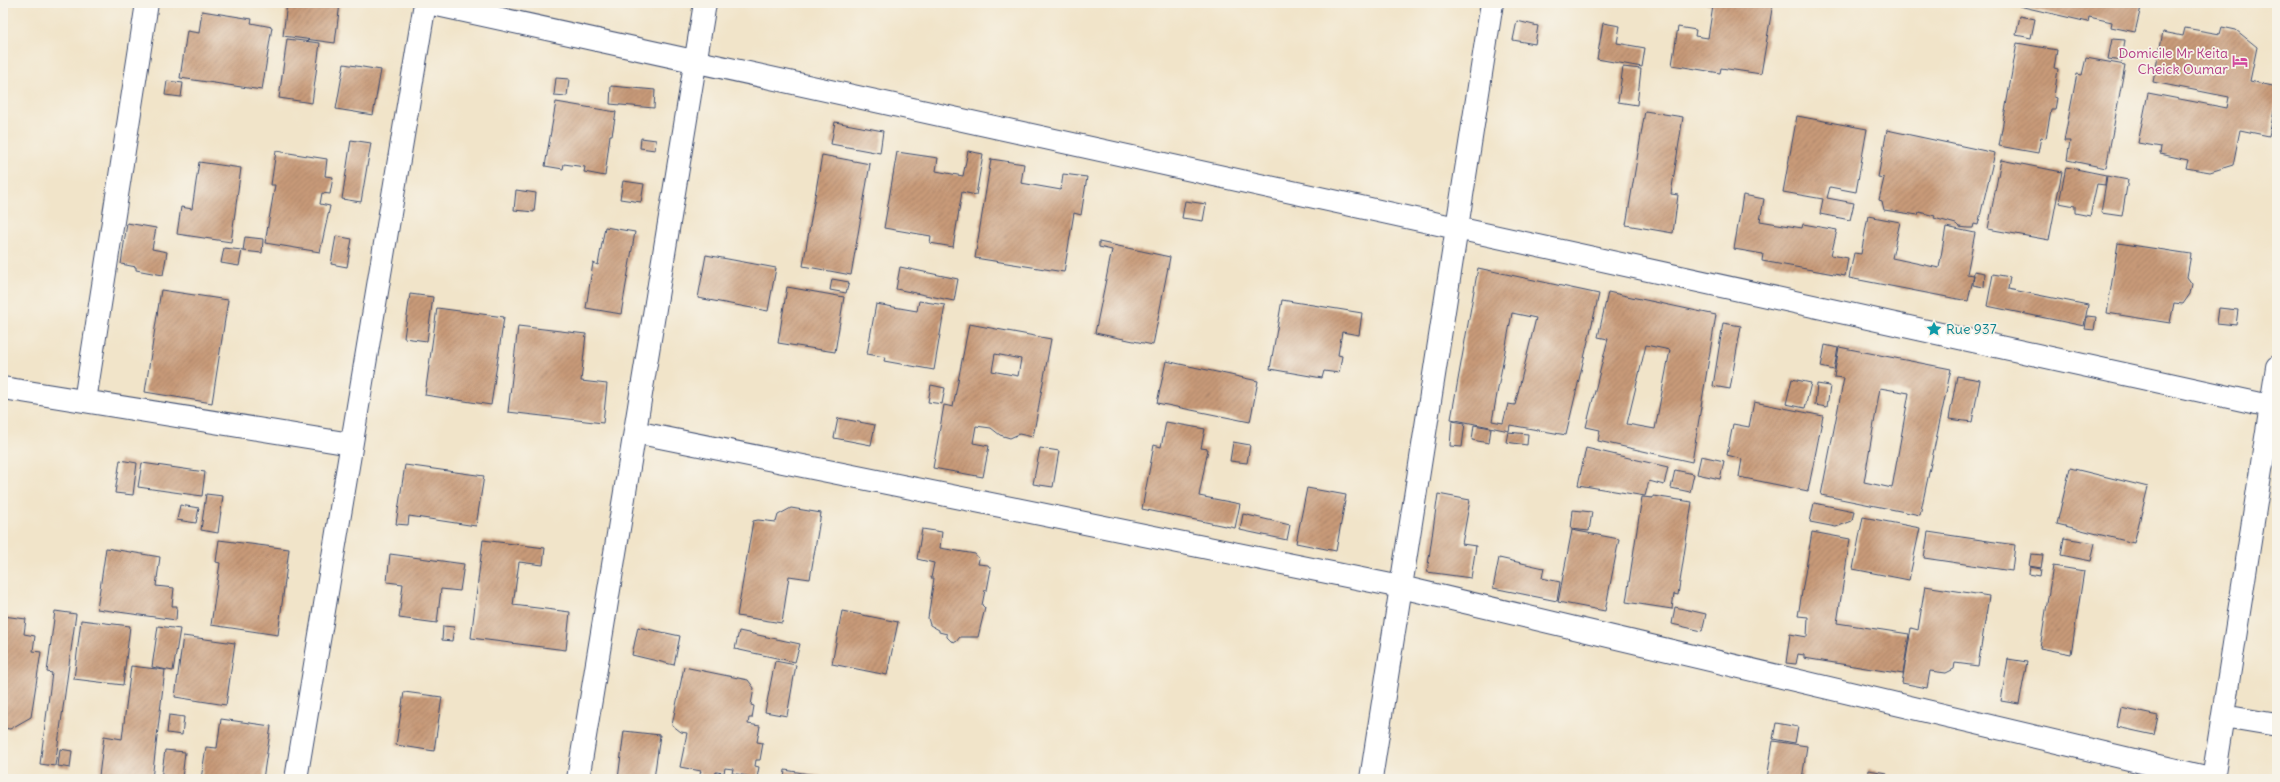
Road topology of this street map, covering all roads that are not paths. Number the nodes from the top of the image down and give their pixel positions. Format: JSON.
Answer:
{"nodes":[{"id":1,"x":147,"y":3,"type":"edge"},
{"id":2,"x":424,"y":3,"type":"edge"},
{"id":3,"x":428,"y":3,"type":"edge"},
{"id":4,"x":705,"y":3,"type":"edge"},
{"id":5,"x":1492,"y":3,"type":"edge"},
{"id":6,"x":696,"y":62,"type":"junction"},
{"id":7,"x":1458,"y":227,"type":"junction"},
{"id":8,"x":2277,"y":367,"type":"edge"},
{"id":9,"x":3,"y":388,"type":"edge"},
{"id":10,"x":85,"y":401,"type":"junction"},
{"id":11,"x":2270,"y":406,"type":"junction"},
{"id":12,"x":635,"y":432,"type":"junction"},
{"id":13,"x":351,"y":444,"type":"junction"},
{"id":14,"x":1401,"y":587,"type":"junction"},
{"id":15,"x":2224,"y":716,"type":"junction"},
{"id":16,"x":2277,"y":725,"type":"edge"},
{"id":17,"x":296,"y":779,"type":"edge"},
{"id":18,"x":578,"y":779,"type":"edge"},
{"id":19,"x":1371,"y":779,"type":"edge"},
{"id":20,"x":2214,"y":779,"type":"edge"}],
"edges":[{"from":1,"to":10,"type":"street"},
{"from":2,"to":13,"type":"street"},
{"from":3,"to":6,"type":"street"},
{"from":4,"to":6,"type":"street"},
{"from":5,"to":7,"type":"street"},
{"from":6,"to":7,"type":"street"},
{"from":6,"to":12,"type":"street"},
{"from":7,"to":11,"type":"street"},
{"from":7,"to":14,"type":"street"},
{"from":8,"to":11,"type":"street"},
{"from":9,"to":10,"type":"street"},
{"from":10,"to":13,"type":"street"},
{"from":11,"to":15,"type":"street"},
{"from":12,"to":14,"type":"street"},
{"from":12,"to":18,"type":"street"},
{"from":13,"to":17,"type":"street"},
{"from":14,"to":19,"type":"street"},
{"from":14,"to":20,"type":"street"},
{"from":15,"to":16,"type":"street"},
{"from":15,"to":20,"type":"street"}]}
